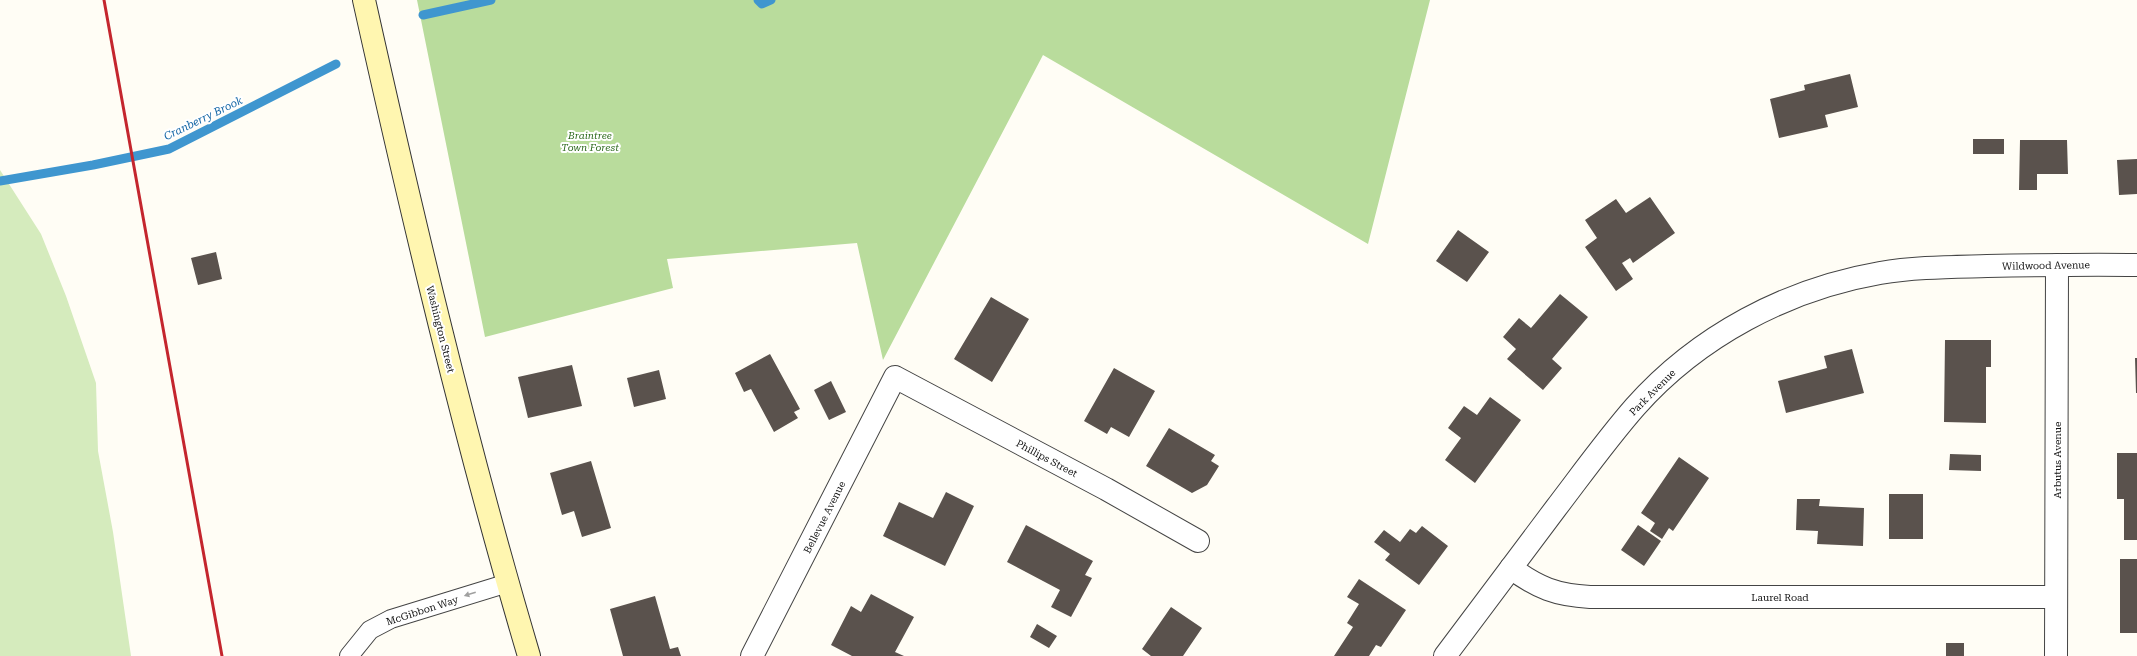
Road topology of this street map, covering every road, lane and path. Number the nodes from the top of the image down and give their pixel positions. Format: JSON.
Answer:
{"nodes":[{"id":1,"x":364,"y":0,"type":"edge"},
{"id":2,"x":2057,"y":265,"type":"junction"},
{"id":3,"x":2137,"y":265,"type":"edge"},
{"id":4,"x":1954,"y":267,"type":"joint"},
{"id":5,"x":895,"y":377,"type":"joint"},
{"id":6,"x":1198,"y":541,"type":"dead end"},
{"id":7,"x":1511,"y":568,"type":"junction"},
{"id":8,"x":508,"y":583,"type":"junction"},
{"id":9,"x":2056,"y":597,"type":"junction"},
{"id":10,"x":349,"y":656,"type":"edge"},
{"id":11,"x":529,"y":656,"type":"edge"},
{"id":12,"x":752,"y":656,"type":"edge"},
{"id":13,"x":1445,"y":656,"type":"edge"},
{"id":14,"x":2056,"y":656,"type":"edge"}],
"edges":[{"from":1,"to":8,"type":"main road","name":"Washington Street"},
{"from":2,"to":3,"type":"street","name":"Wildwood Avenue"},
{"from":2,"to":4,"type":"street","name":"Wildwood Avenue"},
{"from":2,"to":9,"type":"street","name":"Arbutus Avenue"},
{"from":4,"to":7,"type":"street","name":"Park Avenue"},
{"from":5,"to":6,"type":"street","name":"Phillips Street"},
{"from":5,"to":12,"type":"street","name":"Bellevue Avenue"},
{"from":7,"to":9,"type":"street","name":"Laurel Road"},
{"from":7,"to":13,"type":"street","name":"Park Avenue"},
{"from":8,"to":10,"type":"lane","name":"McGibbon Way","one_way":true},
{"from":8,"to":11,"type":"main road","name":"Washington Street"},
{"from":9,"to":14,"type":"street","name":"Arbutus Avenue"}]}
